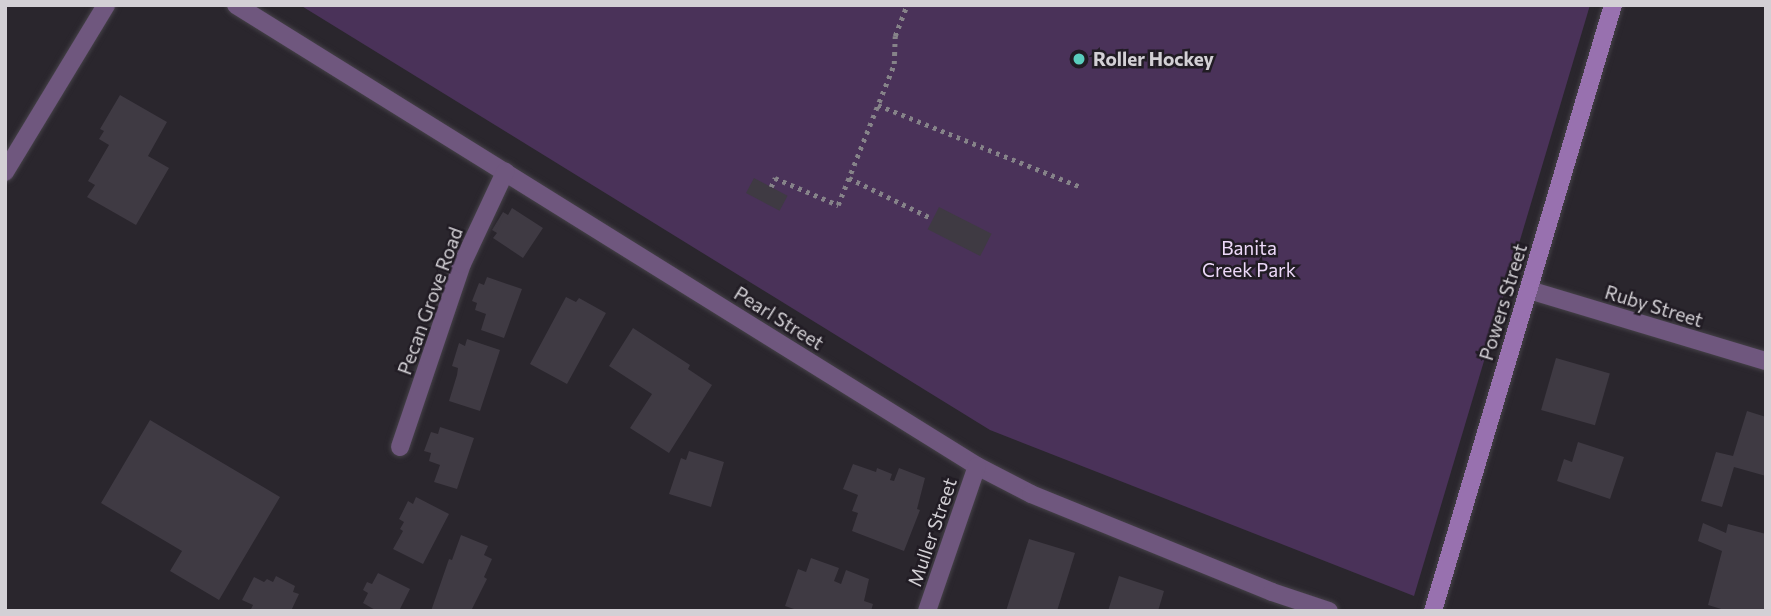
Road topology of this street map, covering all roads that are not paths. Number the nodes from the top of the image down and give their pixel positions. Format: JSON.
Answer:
{"nodes":[{"id":1,"x":106,"y":5,"type":"edge"},
{"id":2,"x":236,"y":5,"type":"edge"},
{"id":3,"x":1613,"y":5,"type":"edge"},
{"id":4,"x":5,"y":172,"type":"edge"},
{"id":5,"x":505,"y":172,"type":"junction"},
{"id":6,"x":1529,"y":290,"type":"junction"},
{"id":7,"x":1766,"y":361,"type":"edge"},
{"id":8,"x":400,"y":447,"type":"dead end"},
{"id":9,"x":977,"y":466,"type":"junction"},
{"id":10,"x":927,"y":611,"type":"edge"},
{"id":11,"x":1329,"y":611,"type":"edge"},
{"id":12,"x":1433,"y":611,"type":"edge"}],
"edges":[{"from":1,"to":4,"type":"street"},
{"from":2,"to":5,"type":"street","name":"Pearl Street"},
{"from":3,"to":6,"type":"street","name":"Powers Street"},
{"from":5,"to":8,"type":"street","name":"Pecan Grove Road"},
{"from":5,"to":9,"type":"street","name":"Pearl Street"},
{"from":6,"to":7,"type":"street","name":"Ruby Street"},
{"from":6,"to":12,"type":"street","name":"Powers Street"},
{"from":9,"to":10,"type":"street","name":"Muller Street"},
{"from":9,"to":11,"type":"street","name":"Pearl Street"}]}
